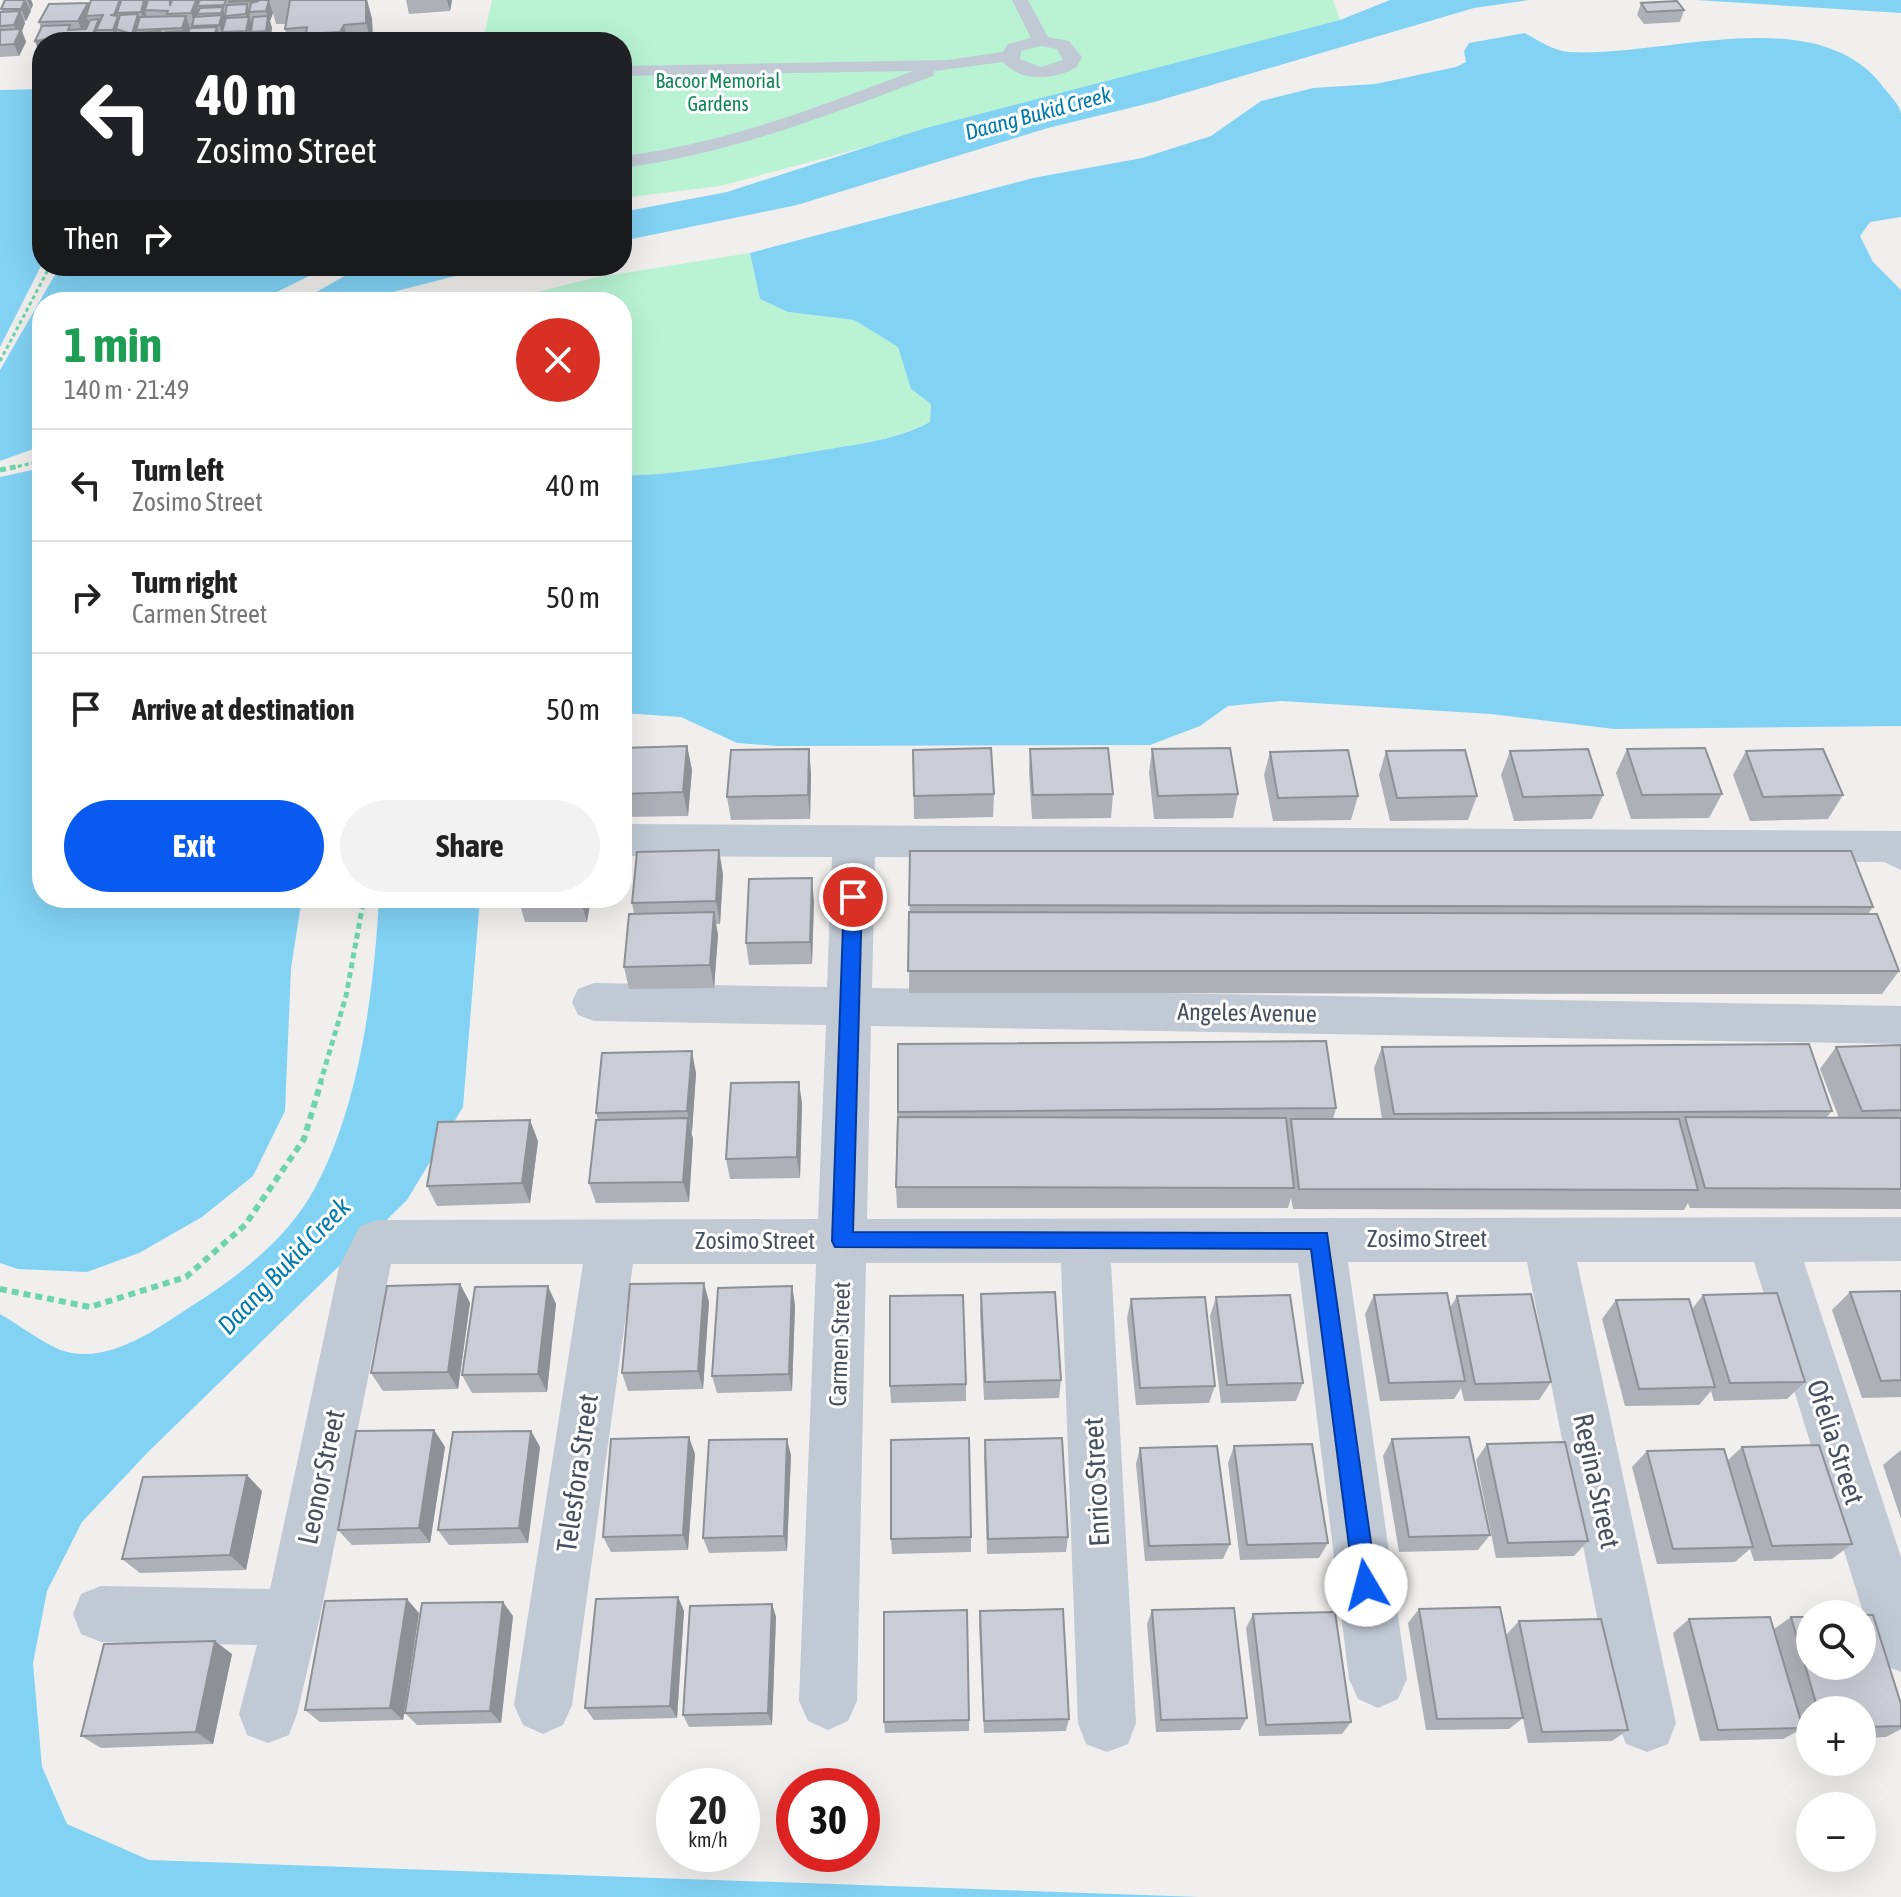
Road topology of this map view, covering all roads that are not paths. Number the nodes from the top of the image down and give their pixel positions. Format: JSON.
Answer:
{"nodes":[{"id":1,"x":1020,"y":0,"type":"edge"},
{"id":2,"x":1041,"y":41,"type":"junction"},
{"id":3,"x":1010,"y":56,"type":"junction"},
{"id":4,"x":947,"y":65,"type":"junction"},
{"id":5,"x":632,"y":71,"type":"edge"},
{"id":6,"x":632,"y":161,"type":"edge"},
{"id":7,"x":632,"y":840,"type":"edge"},
{"id":8,"x":854,"y":842,"type":"junction"},
{"id":9,"x":1901,"y":854,"type":"edge"},
{"id":10,"x":594,"y":1002,"type":"dead end"},
{"id":11,"x":850,"y":1005,"type":"junction"},
{"id":12,"x":1901,"y":1025,"type":"edge"},
{"id":13,"x":1320,"y":1239,"type":"junction"},
{"id":14,"x":1547,"y":1239,"type":"junction"},
{"id":15,"x":1772,"y":1239,"type":"junction"},
{"id":16,"x":1901,"y":1239,"type":"edge"},
{"id":17,"x":1085,"y":1240,"type":"junction"},
{"id":18,"x":611,"y":1241,"type":"junction"},
{"id":19,"x":843,"y":1241,"type":"junction"},
{"id":20,"x":377,"y":1242,"type":"joint"},
{"id":21,"x":101,"y":1614,"type":"dead end"},
{"id":22,"x":292,"y":1617,"type":"junction"},
{"id":23,"x":1901,"y":1644,"type":"edge"},
{"id":24,"x":1378,"y":1679,"type":"dead end"},
{"id":25,"x":828,"y":1701,"type":"dead end"},
{"id":26,"x":543,"y":1705,"type":"dead end"},
{"id":27,"x":268,"y":1714,"type":"dead end"},
{"id":28,"x":1107,"y":1723,"type":"dead end"},
{"id":29,"x":1647,"y":1723,"type":"dead end"}],
"edges":[{"from":1,"to":2,"type":"lane"},
{"from":2,"to":3,"type":"lane"},
{"from":2,"to":3,"type":"lane"},
{"from":3,"to":4,"type":"lane"},
{"from":4,"to":5,"type":"lane"},
{"from":4,"to":6,"type":"lane"},
{"from":7,"to":8,"type":"street"},
{"from":8,"to":9,"type":"street"},
{"from":8,"to":11,"type":"street","name":"Carmen Street"},
{"from":10,"to":11,"type":"street","name":"Angeles Avenue"},
{"from":11,"to":12,"type":"street","name":"Angeles Avenue"},
{"from":11,"to":19,"type":"street","name":"Carmen Street"},
{"from":13,"to":14,"type":"street","name":"Zosimo Street"},
{"from":13,"to":17,"type":"street","name":"Zosimo Street"},
{"from":13,"to":24,"type":"street"},
{"from":14,"to":15,"type":"street","name":"Zosimo Street"},
{"from":14,"to":29,"type":"street","name":"Regina Street"},
{"from":15,"to":16,"type":"street","name":"Zosimo Street"},
{"from":15,"to":23,"type":"street","name":"Ofelia Street"},
{"from":17,"to":19,"type":"street","name":"Zosimo Street"},
{"from":17,"to":28,"type":"street","name":"Enrico Street"},
{"from":18,"to":19,"type":"street","name":"Zosimo Street"},
{"from":18,"to":20,"type":"street","name":"Zosimo Street"},
{"from":18,"to":26,"type":"street","name":"Telesfora Street"},
{"from":19,"to":25,"type":"street","name":"Carmen Street"},
{"from":20,"to":22,"type":"street","name":"Leonor Street"},
{"from":21,"to":22,"type":"street"},
{"from":22,"to":27,"type":"street","name":"Leonor Street"}]}
